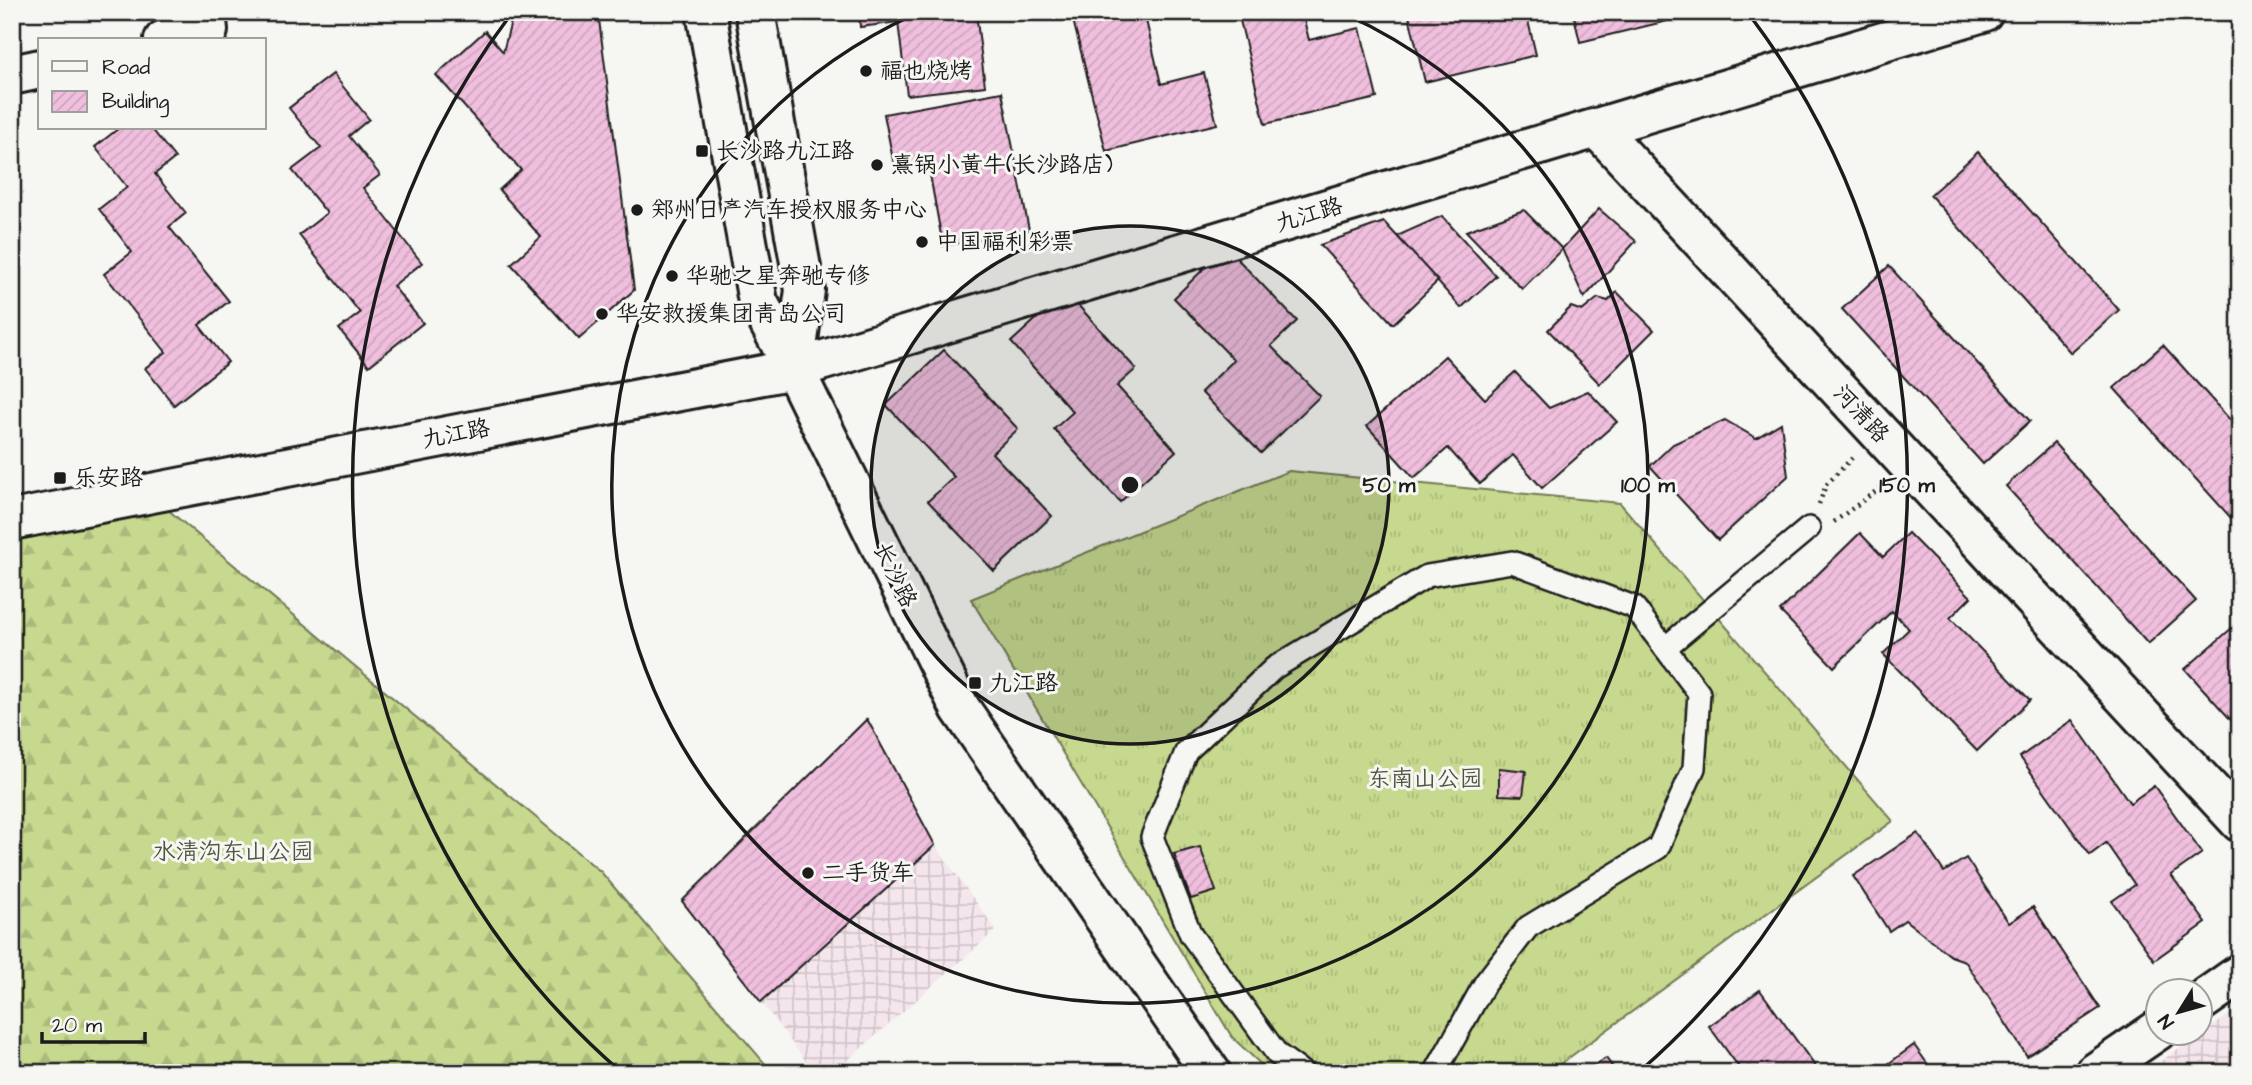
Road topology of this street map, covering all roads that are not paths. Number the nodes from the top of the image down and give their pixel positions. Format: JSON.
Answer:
{"nodes":[{"id":1,"x":206,"y":12,"type":"edge"},
{"id":2,"x":706,"y":12,"type":"edge"},
{"id":3,"x":755,"y":12,"type":"edge"},
{"id":4,"x":1969,"y":14,"type":"edge"},
{"id":5,"x":173,"y":38,"type":"edge"},
{"id":6,"x":38,"y":69,"type":"edge"},
{"id":7,"x":12,"y":75,"type":"edge"},
{"id":8,"x":1598,"y":129,"type":"junction"},
{"id":9,"x":794,"y":369,"type":"junction"},
{"id":10,"x":12,"y":520,"type":"edge"},
{"id":11,"x":1810,"y":527,"type":"road end"},
{"id":12,"x":1665,"y":648,"type":"junction"},
{"id":13,"x":2240,"y":822,"type":"edge"},
{"id":14,"x":2240,"y":974,"type":"edge"},
{"id":15,"x":2214,"y":992,"type":"edge"},
{"id":16,"x":2144,"y":1040,"type":"edge"},
{"id":17,"x":1277,"y":1054,"type":"junction"},
{"id":18,"x":1211,"y":1073,"type":"edge"},
{"id":19,"x":1294,"y":1073,"type":"edge"},
{"id":20,"x":1303,"y":1073,"type":"edge"},
{"id":21,"x":1435,"y":1073,"type":"edge"},
{"id":22,"x":2095,"y":1073,"type":"edge"}],
"edges":[{"from":1,"to":5,"type":"street"},
{"from":2,"to":9,"type":"street","name":"长沙路"},
{"from":3,"to":9,"type":"street"},
{"from":4,"to":8,"type":"street","name":"九江路"},
{"from":6,"to":7,"type":"street"},
{"from":8,"to":9,"type":"street","name":"九江路"},
{"from":8,"to":13,"type":"street","name":"河清路"},
{"from":9,"to":10,"type":"street","name":"九江路"},
{"from":9,"to":18,"type":"street","name":"长沙路"},
{"from":11,"to":12,"type":"lane"},
{"from":12,"to":17,"type":"lane"},
{"from":12,"to":21,"type":"lane"},
{"from":14,"to":15,"type":"street"},
{"from":16,"to":22,"type":"street"},
{"from":17,"to":19,"type":"lane"},
{"from":17,"to":20,"type":"lane"}]}
